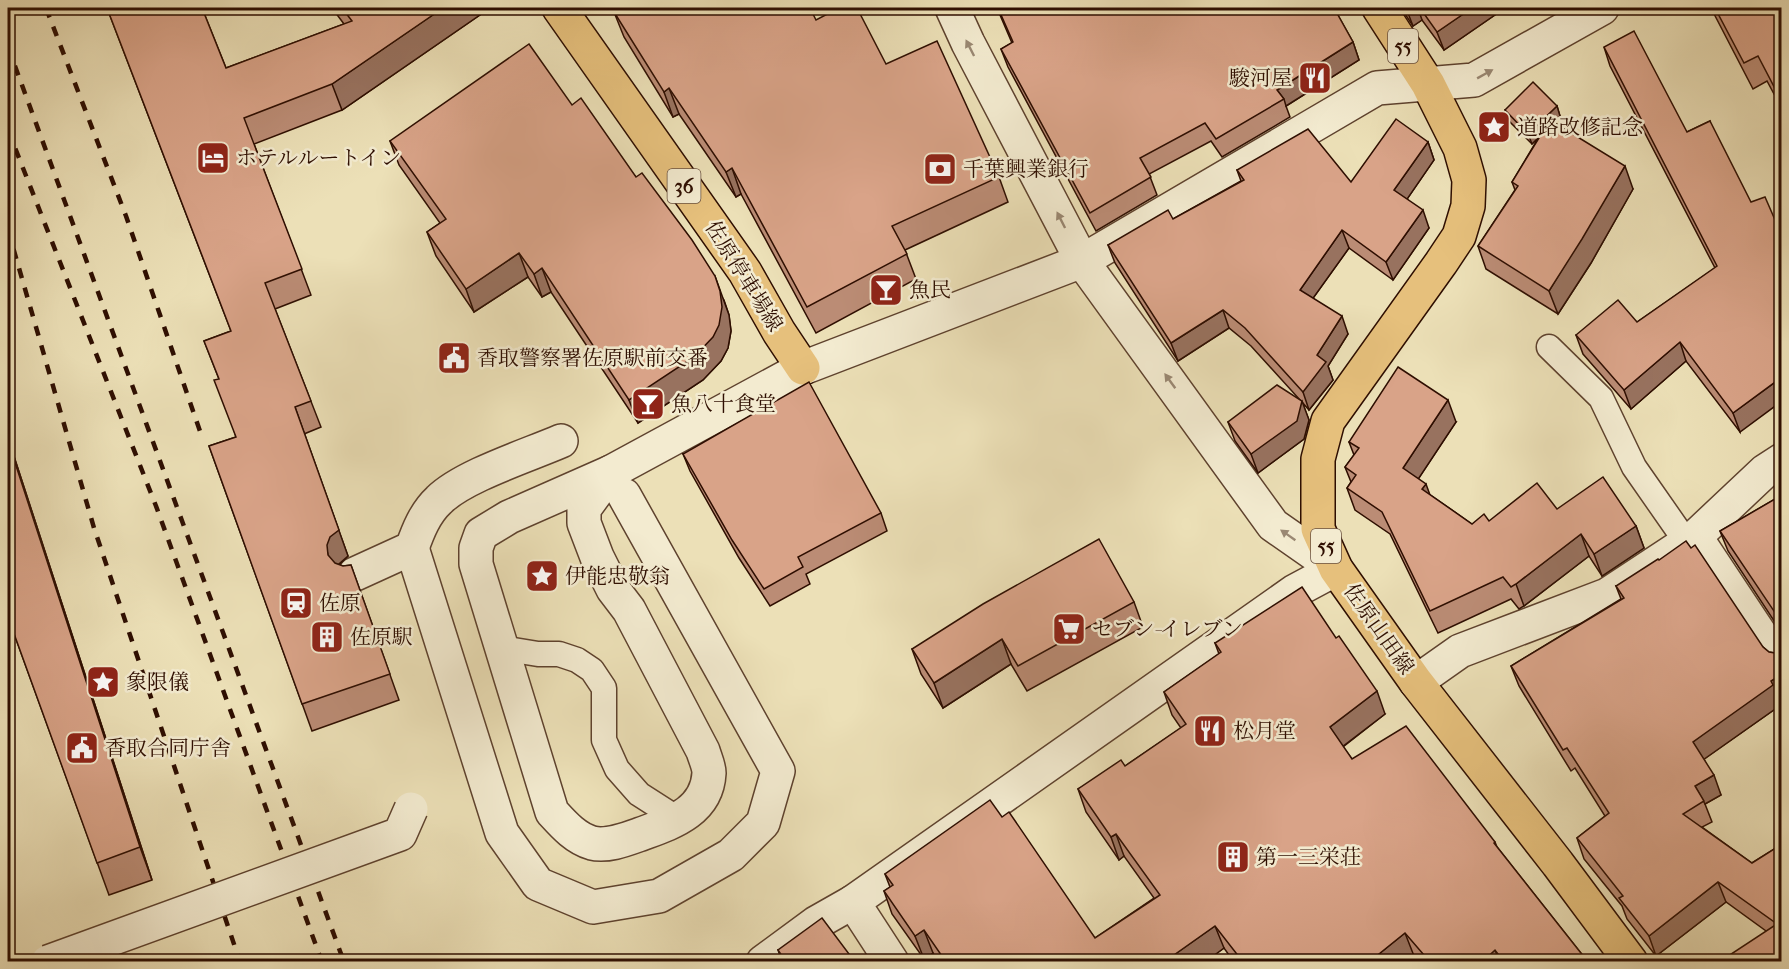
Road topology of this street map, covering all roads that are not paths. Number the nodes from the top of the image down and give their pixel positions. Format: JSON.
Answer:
{"nodes":[{"id":1,"x":559,"y":8,"type":"edge"},
{"id":2,"x":952,"y":8,"type":"edge"},
{"id":3,"x":1379,"y":8,"type":"edge"},
{"id":4,"x":1602,"y":8,"type":"edge"},
{"id":5,"x":1428,"y":84,"type":"junction"},
{"id":6,"x":1082,"y":261,"type":"junction"},
{"id":7,"x":1549,"y":347,"type":"dead end"},
{"id":8,"x":804,"y":368,"type":"junction"},
{"id":9,"x":561,"y":441,"type":"dead end"},
{"id":10,"x":1782,"y":460,"type":"edge"},
{"id":11,"x":618,"y":484,"type":"junction"},
{"id":12,"x":522,"y":512,"type":"junction"},
{"id":13,"x":1693,"y":539,"type":"junction"},
{"id":14,"x":412,"y":548,"type":"junction"},
{"id":15,"x":597,"y":557,"type":"junction"},
{"id":16,"x":1336,"y":569,"type":"junction"},
{"id":17,"x":355,"y":574,"type":"edge"},
{"id":18,"x":501,"y":648,"type":"junction"},
{"id":19,"x":1782,"y":659,"type":"edge"},
{"id":20,"x":1416,"y":682,"type":"junction"},
{"id":21,"x":411,"y":809,"type":"dead end"},
{"id":22,"x":678,"y":819,"type":"junction"},
{"id":23,"x":853,"y":902,"type":"junction"},
{"id":24,"x":48,"y":962,"type":"edge"},
{"id":25,"x":763,"y":962,"type":"edge"},
{"id":26,"x":892,"y":962,"type":"edge"},
{"id":27,"x":1631,"y":962,"type":"edge"}],
"edges":[{"from":1,"to":8,"type":"main road","name":"佐原停車場線","number":"36"},
{"from":6,"to":2,"type":"street","one_way":true},
{"from":3,"to":5,"type":"main road","name":"佐原山田線","number":"55"},
{"from":5,"to":4,"type":"street","one_way":true},
{"from":5,"to":6,"type":"street"},
{"from":5,"to":16,"type":"main road","name":"佐原山田線","number":"55"},
{"from":6,"to":8,"type":"street"},
{"from":16,"to":6,"type":"street","one_way":true},
{"from":7,"to":13,"type":"lane"},
{"from":8,"to":11,"type":"street"},
{"from":9,"to":14,"type":"street"},
{"from":10,"to":13,"type":"street"},
{"from":11,"to":12,"type":"street"},
{"from":11,"to":14,"type":"street"},
{"from":11,"to":15,"type":"street"},
{"from":12,"to":15,"type":"street"},
{"from":12,"to":18,"type":"street"},
{"from":13,"to":19,"type":"lane"},
{"from":13,"to":20,"type":"street"},
{"from":14,"to":17,"type":"street"},
{"from":15,"to":22,"type":"street"},
{"from":16,"to":20,"type":"main road","name":"佐原山田線","number":"55"},
{"from":16,"to":23,"type":"street"},
{"from":18,"to":22,"type":"lane"},
{"from":18,"to":22,"type":"street"},
{"from":20,"to":27,"type":"main road","name":"佐原山田線","number":"55"},
{"from":21,"to":24,"type":"street","bridge":true},
{"from":23,"to":25,"type":"street"},
{"from":23,"to":26,"type":"street"}]}
